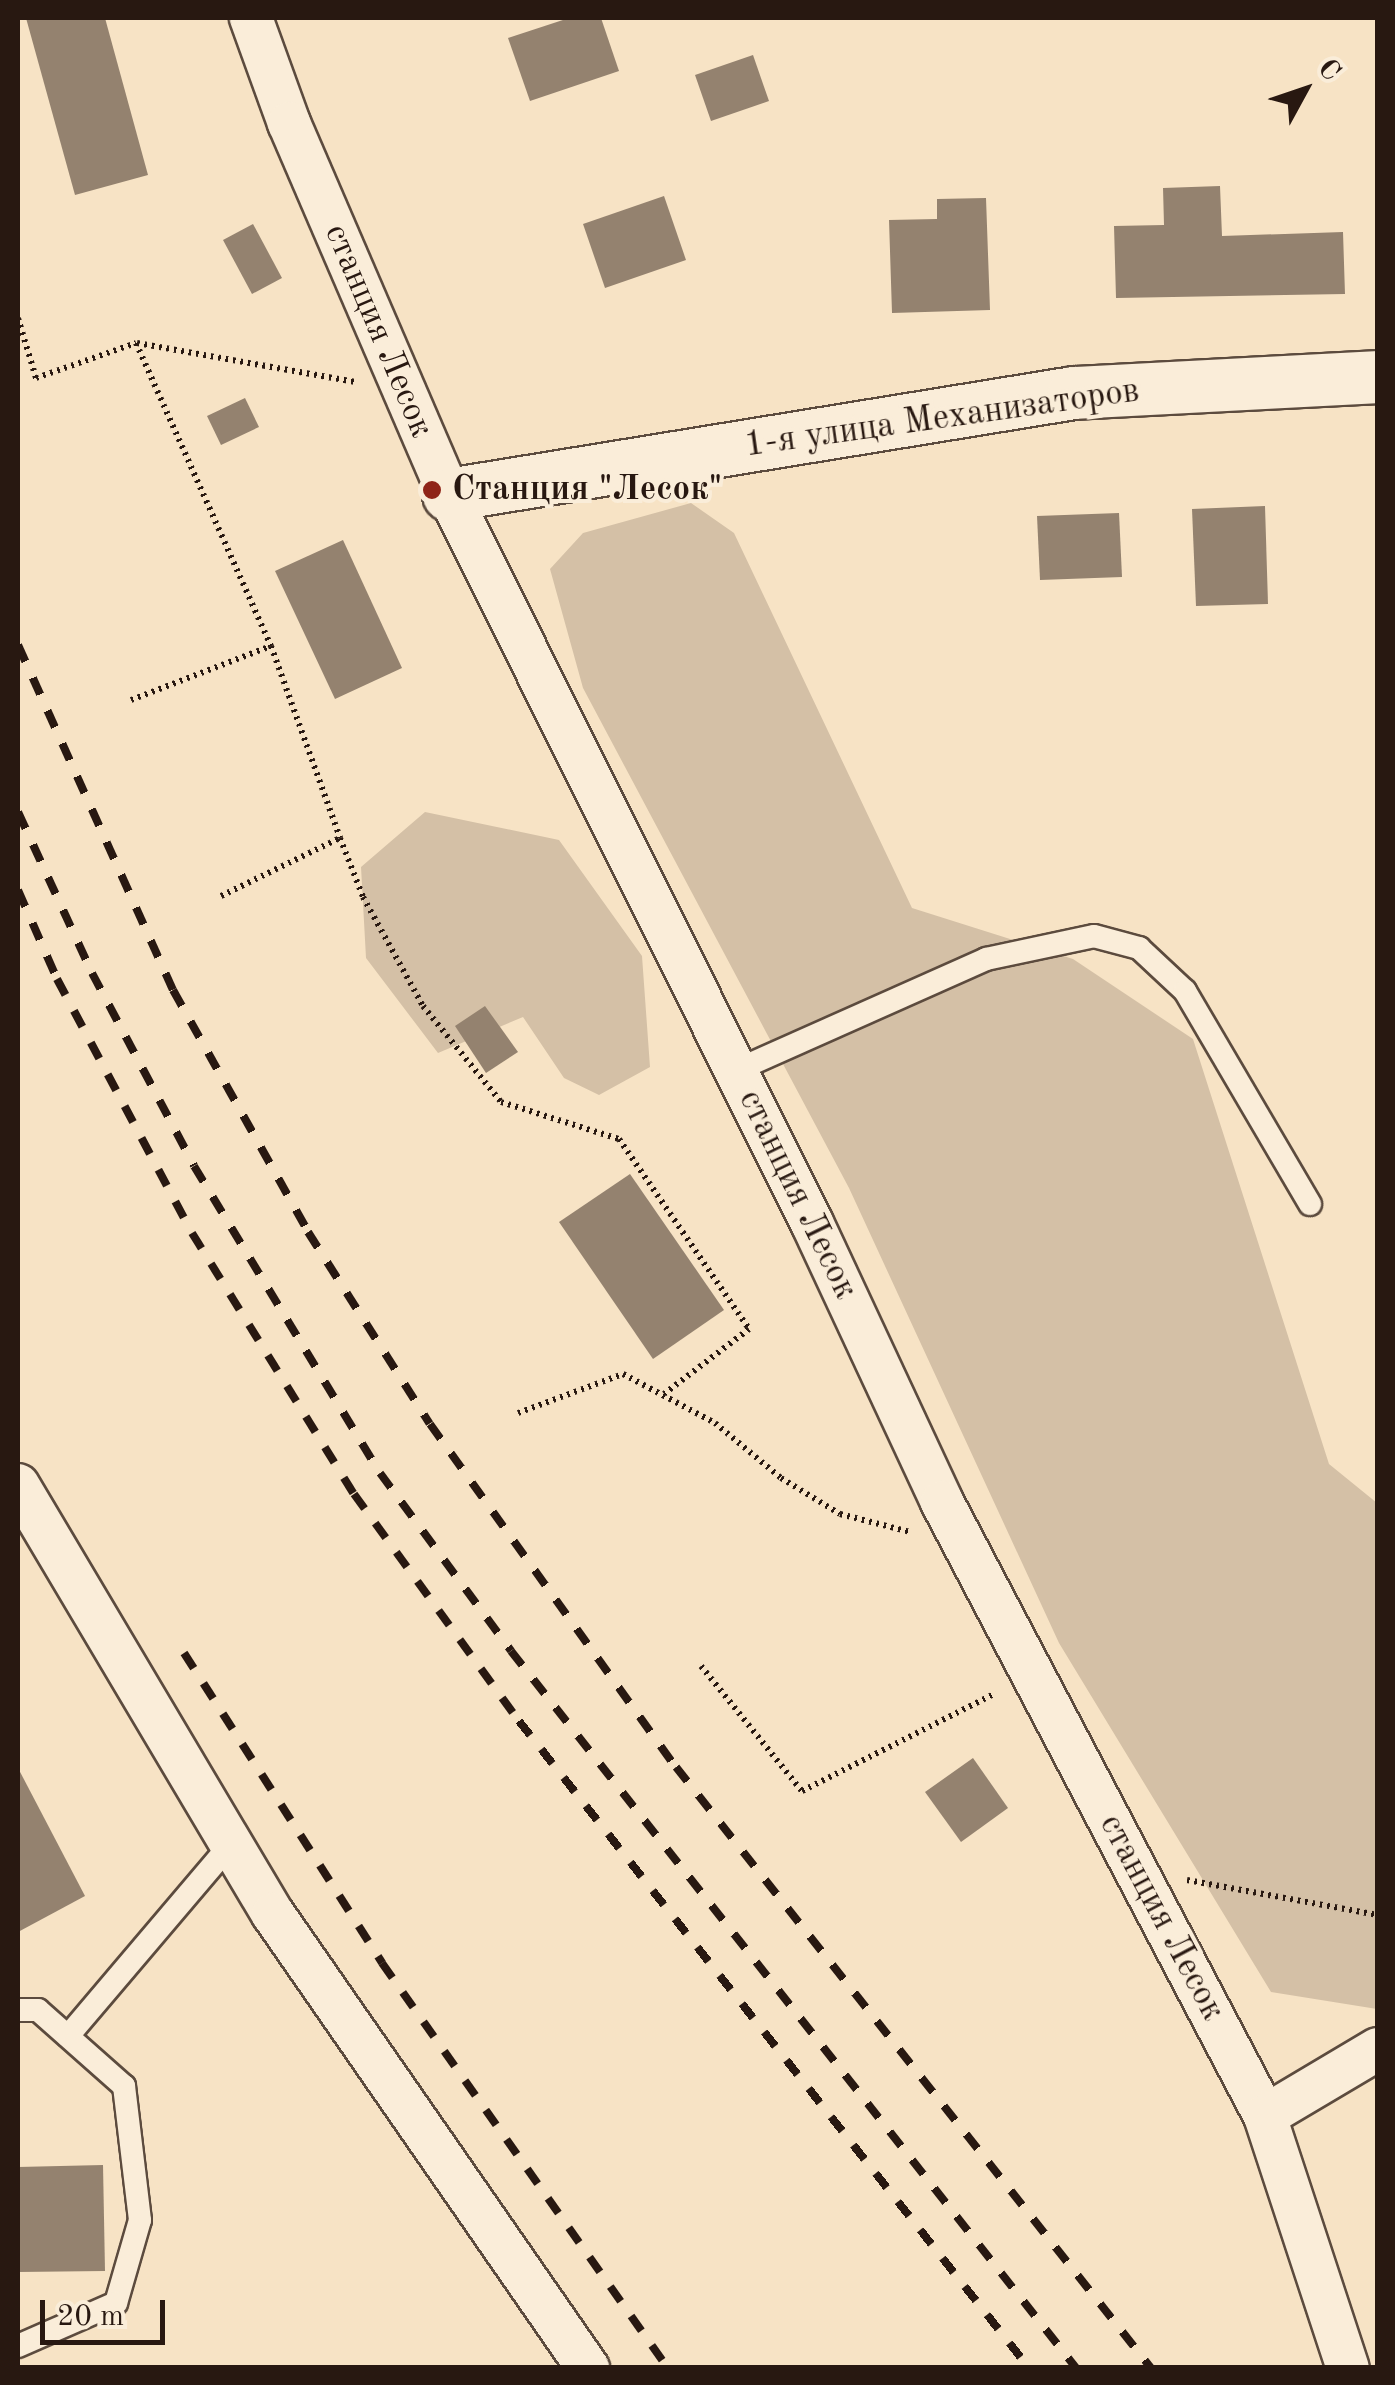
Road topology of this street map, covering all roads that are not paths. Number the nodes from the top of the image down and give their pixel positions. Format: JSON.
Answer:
{"nodes":[{"id":1,"x":251,"y":18,"type":"edge"},
{"id":2,"x":1378,"y":378,"type":"edge"},
{"id":3,"x":449,"y":495,"type":"junction"},
{"id":4,"x":736,"y":1070,"type":"junction"},
{"id":5,"x":1310,"y":1204,"type":"dead end"},
{"id":6,"x":18,"y":1485,"type":"edge"},
{"id":7,"x":231,"y":1844,"type":"junction"},
{"id":8,"x":18,"y":2010,"type":"edge"},
{"id":9,"x":68,"y":2036,"type":"junction"},
{"id":10,"x":1378,"y":2049,"type":"edge"},
{"id":11,"x":1265,"y":2116,"type":"junction"},
{"id":12,"x":18,"y":2346,"type":"edge"},
{"id":13,"x":588,"y":2368,"type":"edge"},
{"id":14,"x":1348,"y":2368,"type":"edge"}],
"edges":[{"from":1,"to":3,"type":"street","name":"станция Лесок"},
{"from":2,"to":3,"type":"street","name":"1-я улица Механизаторов"},
{"from":3,"to":4,"type":"street","name":"станция Лесок"},
{"from":4,"to":5,"type":"lane"},
{"from":4,"to":11,"type":"street","name":"станция Лесок"},
{"from":6,"to":7,"type":"street"},
{"from":7,"to":9,"type":"lane"},
{"from":7,"to":13,"type":"street"},
{"from":8,"to":9,"type":"lane"},
{"from":9,"to":12,"type":"lane"},
{"from":10,"to":11,"type":"street"},
{"from":11,"to":14,"type":"street","name":"станция Лесок"}]}
